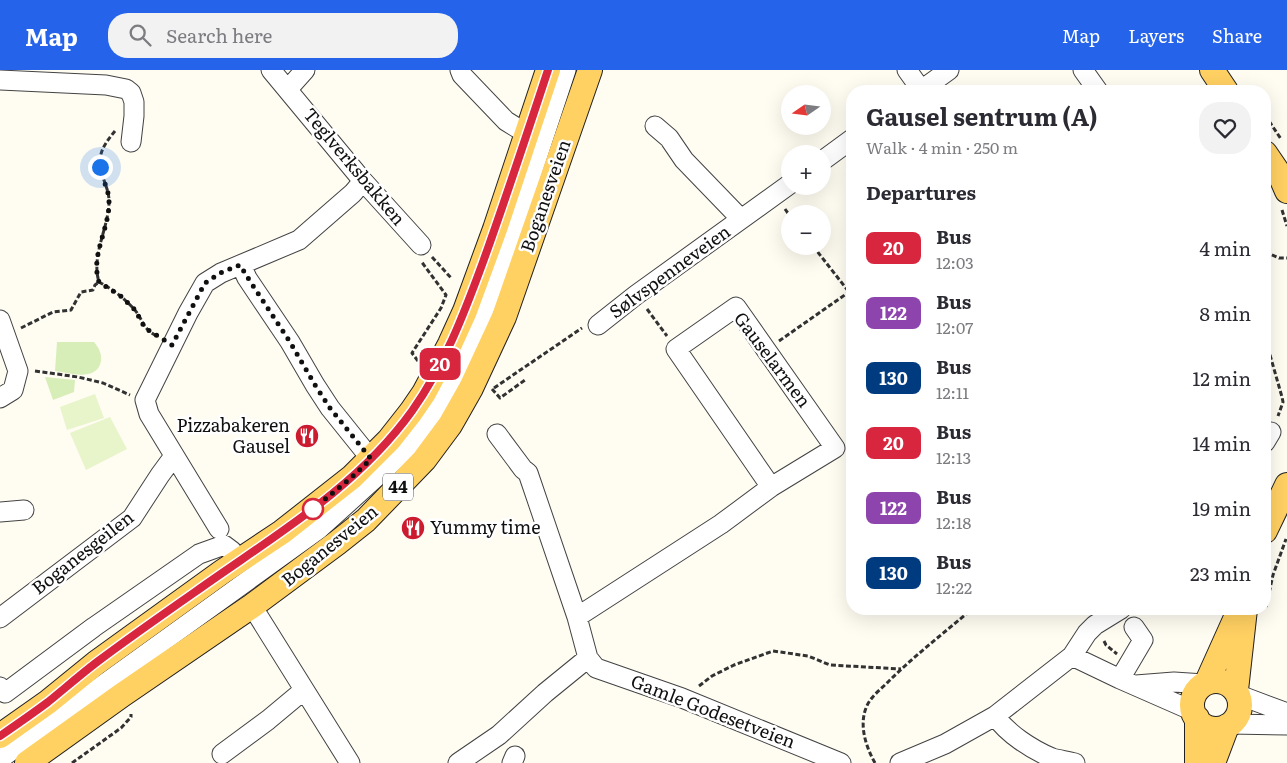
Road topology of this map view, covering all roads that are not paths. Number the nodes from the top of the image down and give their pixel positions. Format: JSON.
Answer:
{"nodes":[{"id":1,"x":271,"y":70,"type":"edge"},
{"id":2,"x":306,"y":70,"type":"edge"},
{"id":3,"x":460,"y":70,"type":"edge"},
{"id":4,"x":548,"y":70,"type":"edge"},
{"id":5,"x":566,"y":70,"type":"edge"},
{"id":6,"x":590,"y":70,"type":"edge"},
{"id":7,"x":907,"y":70,"type":"edge"},
{"id":8,"x":949,"y":70,"type":"edge"},
{"id":9,"x":1083,"y":70,"type":"edge"},
{"id":10,"x":1212,"y":70,"type":"edge"},
{"id":11,"x":0,"y":80,"type":"edge"},
{"id":12,"x":917,"y":85,"type":"edge"},
{"id":13,"x":929,"y":85,"type":"edge"},
{"id":14,"x":1094,"y":85,"type":"edge"},
{"id":15,"x":1222,"y":85,"type":"edge"},
{"id":16,"x":288,"y":89,"type":"junction"},
{"id":17,"x":655,"y":126,"type":"dead end"},
{"id":18,"x":527,"y":134,"type":"junction"},
{"id":19,"x":131,"y":142,"type":"dead end"},
{"id":20,"x":846,"y":143,"type":"edge"},
{"id":21,"x":1273,"y":146,"type":"edge"},
{"id":22,"x":831,"y":154,"type":"edge"},
{"id":23,"x":363,"y":181,"type":"junction"},
{"id":24,"x":781,"y":190,"type":"edge"},
{"id":25,"x":1287,"y":191,"type":"edge"},
{"id":26,"x":741,"y":219,"type":"junction"},
{"id":27,"x":421,"y":245,"type":"road end"},
{"id":28,"x":240,"y":265,"type":"junction"},
{"id":29,"x":0,"y":321,"type":"edge"},
{"id":30,"x":598,"y":325,"type":"road end"},
{"id":31,"x":0,"y":398,"type":"edge"},
{"id":32,"x":496,"y":434,"type":"dead end"},
{"id":33,"x":174,"y":456,"type":"junction"},
{"id":34,"x":371,"y":459,"type":"junction"},
{"id":35,"x":1287,"y":485,"type":"edge"},
{"id":36,"x":771,"y":487,"type":"junction"},
{"id":37,"x":24,"y":510,"type":"dead end"},
{"id":38,"x":0,"y":512,"type":"edge"},
{"id":39,"x":1271,"y":518,"type":"edge"},
{"id":40,"x":220,"y":529,"type":"dead end"},
{"id":41,"x":238,"y":562,"type":"junction"},
{"id":42,"x":252,"y":606,"type":"junction"},
{"id":43,"x":1112,"y":615,"type":"edge"},
{"id":44,"x":1236,"y":615,"type":"edge"},
{"id":45,"x":1254,"y":615,"type":"edge"},
{"id":46,"x":577,"y":617,"type":"junction"},
{"id":47,"x":0,"y":618,"type":"edge"},
{"id":48,"x":1134,"y":627,"type":"dead end"},
{"id":49,"x":1072,"y":656,"type":"junction"},
{"id":50,"x":588,"y":658,"type":"junction"},
{"id":51,"x":1126,"y":682,"type":"junction"},
{"id":52,"x":1206,"y":683,"type":"junction"},
{"id":53,"x":0,"y":687,"type":"edge"},
{"id":54,"x":304,"y":690,"type":"junction"},
{"id":55,"x":1237,"y":693,"type":"junction"},
{"id":56,"x":1287,"y":713,"type":"edge"},
{"id":57,"x":1195,"y":715,"type":"junction"},
{"id":58,"x":996,"y":716,"type":"junction"},
{"id":59,"x":1229,"y":725,"type":"junction"},
{"id":60,"x":1287,"y":725,"type":"edge"},
{"id":61,"x":0,"y":736,"type":"edge"},
{"id":62,"x":222,"y":754,"type":"dead end"},
{"id":63,"x":813,"y":758,"type":"edge"},
{"id":64,"x":0,"y":759,"type":"edge"},
{"id":65,"x":27,"y":763,"type":"edge"},
{"id":66,"x":350,"y":763,"type":"edge"},
{"id":67,"x":458,"y":763,"type":"edge"},
{"id":68,"x":841,"y":763,"type":"edge"},
{"id":69,"x":900,"y":763,"type":"edge"},
{"id":70,"x":1075,"y":763,"type":"edge"},
{"id":71,"x":1197,"y":763,"type":"edge"},
{"id":72,"x":1213,"y":763,"type":"edge"}],
"edges":[{"from":1,"to":16,"type":"street","name":"Teglverksbakken"},
{"from":2,"to":16,"type":"street"},
{"from":3,"to":18,"type":"street"},
{"from":4,"to":18,"type":"main road","number":"44"},
{"from":5,"to":64,"type":"street","name":"Boganesveien"},
{"from":6,"to":42,"type":"main road","name":"Boganesveien","number":"44"},
{"from":7,"to":12,"type":"street"},
{"from":8,"to":13,"type":"street"},
{"from":9,"to":14,"type":"street"},
{"from":10,"to":15,"type":"main road"},
{"from":11,"to":19,"type":"street"},
{"from":16,"to":23,"type":"street","name":"Teglverksbakken"},
{"from":17,"to":26,"type":"street","name":"Sølvspenneveien"},
{"from":18,"to":34,"type":"main road","number":"44"},
{"from":20,"to":22,"type":"street"},
{"from":21,"to":25,"type":"main road"},
{"from":23,"to":27,"type":"street","name":"Teglverksbakken"},
{"from":23,"to":28,"type":"street"},
{"from":24,"to":26,"type":"street","name":"Sølvspenneveien"},
{"from":26,"to":30,"type":"street","name":"Sølvspenneveien"},
{"from":28,"to":33,"type":"street"},
{"from":28,"to":34,"type":"street"},
{"from":29,"to":31,"type":"street"},
{"from":32,"to":46,"type":"street"},
{"from":33,"to":40,"type":"street"},
{"from":33,"to":47,"type":"street","name":"Boganesgeilen"},
{"from":34,"to":41,"type":"main road","number":"44"},
{"from":35,"to":39,"type":"main road"},
{"from":36,"to":36,"type":"street","name":"Gauselarmen"},
{"from":36,"to":46,"type":"street","name":"Gauselarmen"},
{"from":37,"to":38,"type":"street"},
{"from":41,"to":53,"type":"street"},
{"from":41,"to":61,"type":"main road","number":"44"},
{"from":42,"to":54,"type":"street"},
{"from":42,"to":65,"type":"main road","name":"Boganesveien","number":"44"},
{"from":43,"to":49,"type":"street"},
{"from":44,"to":52,"type":"main road"},
{"from":45,"to":55,"type":"main road"},
{"from":46,"to":50,"type":"street"},
{"from":48,"to":51,"type":"street"},
{"from":49,"to":51,"type":"street"},
{"from":49,"to":58,"type":"street"},
{"from":50,"to":63,"type":"street","name":"Gamle Godesetveien"},
{"from":50,"to":67,"type":"street"},
{"from":51,"to":52,"type":"street"},
{"from":51,"to":57,"type":"street"},
{"from":52,"to":55,"type":"main road"},
{"from":52,"to":57,"type":"main road"},
{"from":54,"to":62,"type":"street"},
{"from":54,"to":66,"type":"street"},
{"from":55,"to":56,"type":"street"},
{"from":55,"to":59,"type":"main road"},
{"from":57,"to":59,"type":"main road"},
{"from":57,"to":71,"type":"main road"},
{"from":58,"to":69,"type":"street"},
{"from":58,"to":70,"type":"street"},
{"from":59,"to":60,"type":"street"},
{"from":59,"to":72,"type":"main road"},
{"from":63,"to":68,"type":"street","name":"Gamle Godesetveien"}]}
